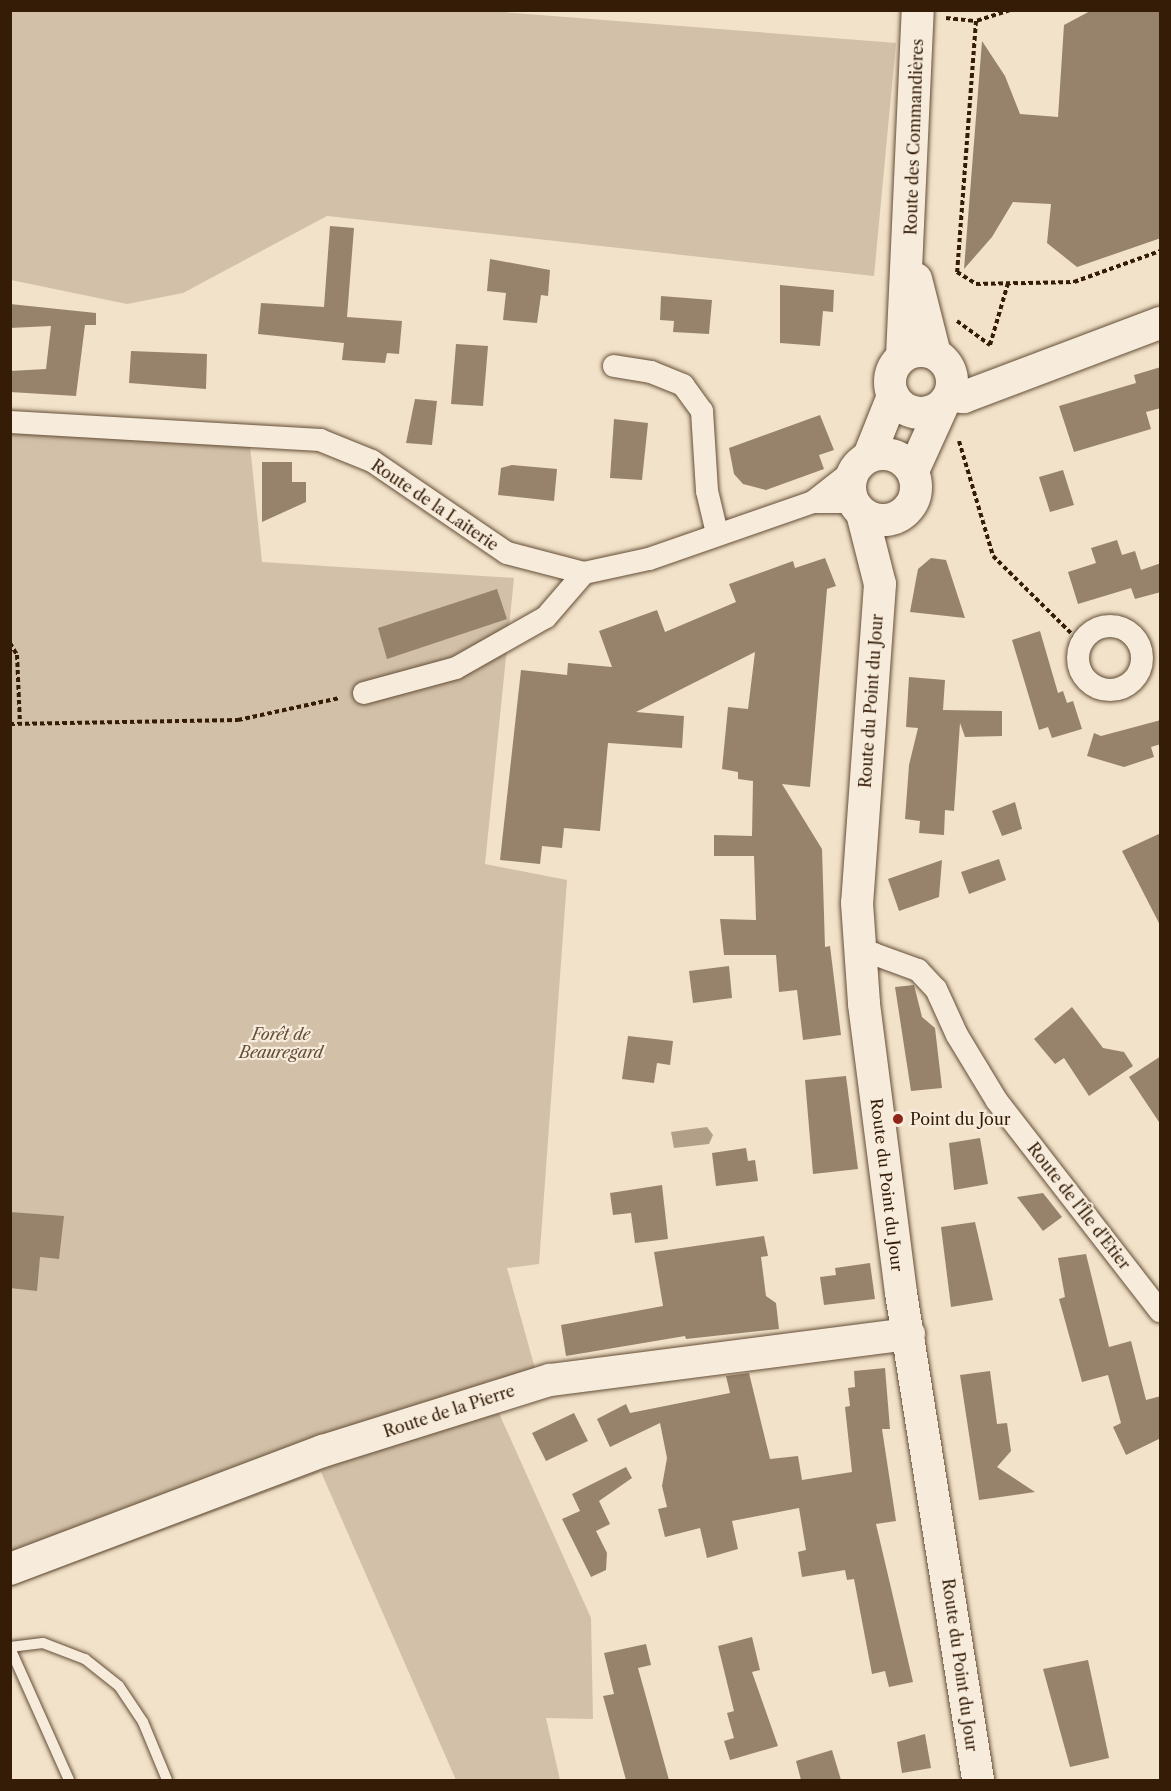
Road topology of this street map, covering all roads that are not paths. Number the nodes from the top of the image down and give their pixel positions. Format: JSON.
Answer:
{"nodes":[{"id":1,"x":922,"y":14,"type":"edge"},
{"id":2,"x":910,"y":257,"type":"junction"},
{"id":3,"x":1161,"y":322,"type":"edge"},
{"id":4,"x":902,"y":357,"type":"junction"},
{"id":5,"x":940,"y":358,"type":"junction"},
{"id":6,"x":614,"y":366,"type":"dead end"},
{"id":7,"x":996,"y":384,"type":"junction"},
{"id":8,"x":893,"y":396,"type":"junction"},
{"id":9,"x":946,"y":401,"type":"junction"},
{"id":10,"x":10,"y":422,"type":"edge"},
{"id":11,"x":862,"y":462,"type":"junction"},
{"id":12,"x":913,"y":471,"type":"junction"},
{"id":13,"x":813,"y":502,"type":"junction"},
{"id":14,"x":857,"y":508,"type":"junction"},
{"id":15,"x":907,"y":511,"type":"junction"},
{"id":16,"x":717,"y":534,"type":"junction"},
{"id":17,"x":584,"y":573,"type":"junction"},
{"id":18,"x":879,"y":584,"type":"junction"},
{"id":19,"x":1150,"y":645,"type":"edge"},
{"id":20,"x":364,"y":693,"type":"road end"},
{"id":21,"x":859,"y":953,"type":"junction"},
{"id":22,"x":1161,"y":1311,"type":"edge"},
{"id":23,"x":909,"y":1334,"type":"junction"},
{"id":24,"x":10,"y":1569,"type":"edge"},
{"id":25,"x":10,"y":1648,"type":"edge"},
{"id":26,"x":69,"y":1780,"type":"edge"},
{"id":27,"x":167,"y":1780,"type":"edge"},
{"id":28,"x":978,"y":1780,"type":"edge"}],
"edges":[{"from":1,"to":2,"type":"main road","name":"Route des Commandières"},
{"from":2,"to":4,"type":"main road","name":"Route des Commandières"},
{"from":2,"to":5,"type":"main road","name":"Route des Commandières"},
{"from":3,"to":7,"type":"main road"},
{"from":4,"to":5,"type":"main road"},
{"from":4,"to":8,"type":"main road","name":"Route des Commandières"},
{"from":5,"to":7,"type":"main road"},
{"from":5,"to":9,"type":"main road","name":"Route des Commandières"},
{"from":6,"to":16,"type":"street"},
{"from":7,"to":9,"type":"main road"},
{"from":8,"to":9,"type":"main road"},
{"from":8,"to":11,"type":"main road","name":"Route des Commandières"},
{"from":9,"to":12,"type":"main road"},
{"from":10,"to":17,"type":"street","name":"Route de la Laiterie"},
{"from":11,"to":12,"type":"main road"},
{"from":11,"to":13,"type":"street","name":"Route de la Laiterie"},
{"from":11,"to":14,"type":"main road"},
{"from":12,"to":15,"type":"main road"},
{"from":13,"to":14,"type":"street","name":"Route de la Laiterie"},
{"from":13,"to":16,"type":"street","name":"Route de la Laiterie"},
{"from":14,"to":15,"type":"main road"},
{"from":14,"to":18,"type":"main road","name":"Route du Point du Jour"},
{"from":15,"to":18,"type":"main road","name":"Route du Point du Jour"},
{"from":16,"to":17,"type":"street","name":"Route de la Laiterie"},
{"from":17,"to":20,"type":"street"},
{"from":18,"to":21,"type":"main road","name":"Route du Point du Jour"},
{"from":19,"to":19,"type":"street"},
{"from":21,"to":22,"type":"street","name":"Route de l'Île d'Etier"},
{"from":21,"to":23,"type":"main road","name":"Route du Point du Jour"},
{"from":23,"to":24,"type":"main road","name":"Route de la Pierre"},
{"from":23,"to":28,"type":"main road","name":"Route du Point du Jour"},
{"from":25,"to":26,"type":"lane"},
{"from":25,"to":27,"type":"lane"}]}
